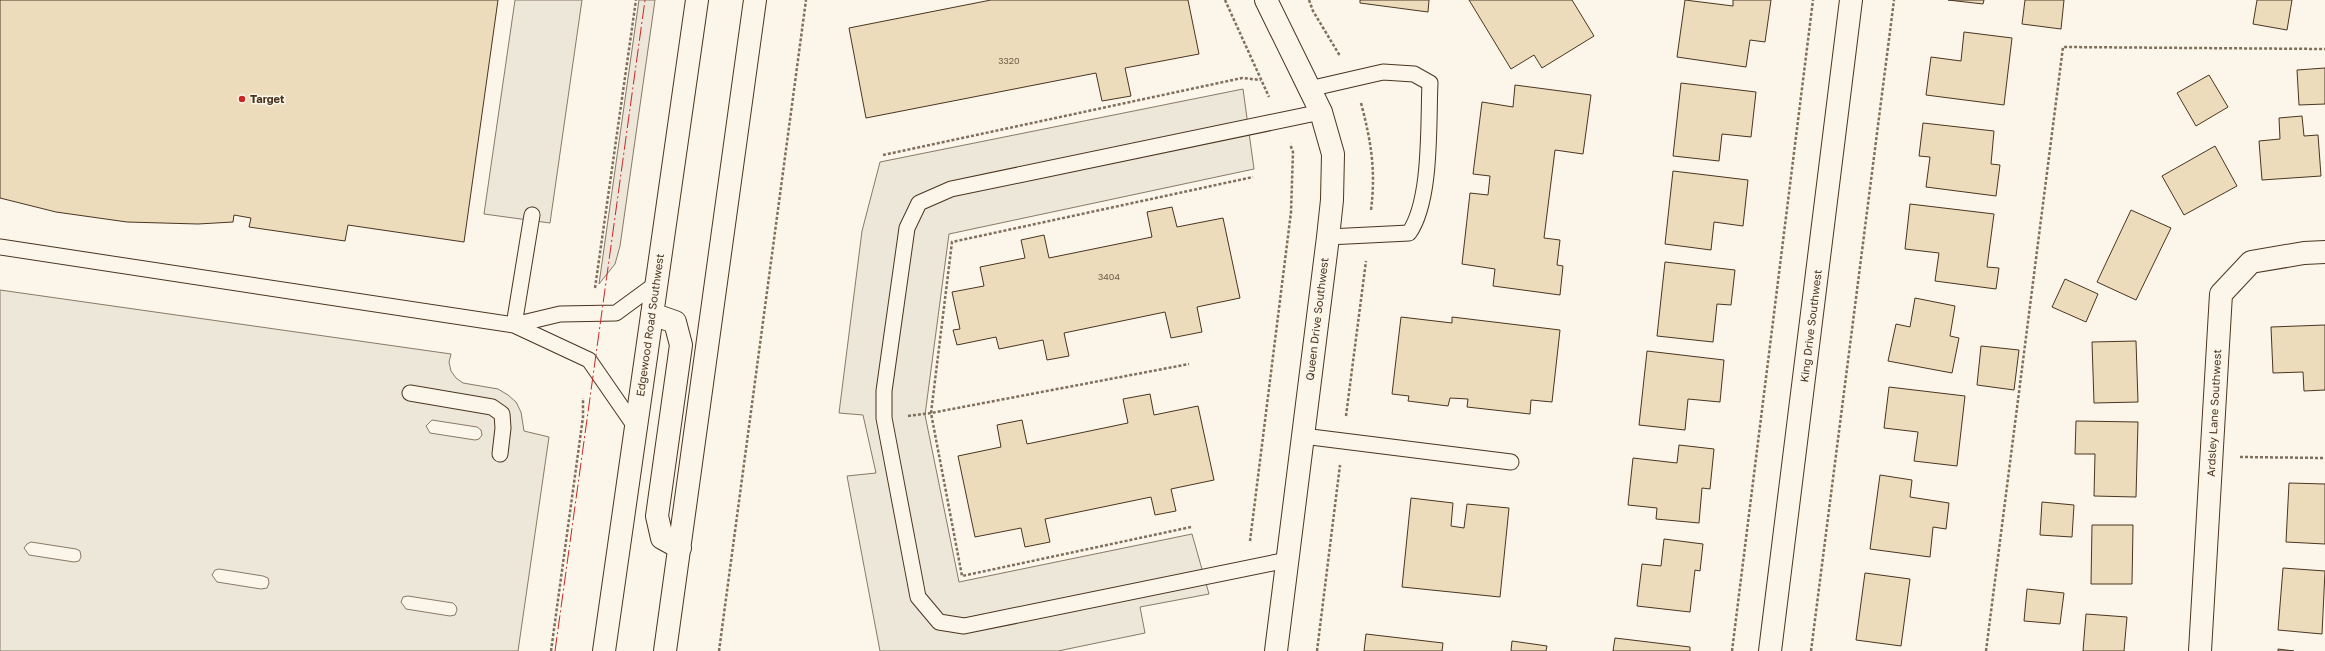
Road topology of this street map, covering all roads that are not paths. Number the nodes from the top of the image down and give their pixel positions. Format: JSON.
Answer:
{"nodes":[{"id":1,"x":697,"y":0,"type":"edge"},
{"id":2,"x":755,"y":0,"type":"edge"},
{"id":3,"x":1266,"y":0,"type":"edge"},
{"id":4,"x":1851,"y":0,"type":"edge"},
{"id":5,"x":1309,"y":89,"type":"junction"},
{"id":6,"x":1321,"y":112,"type":"junction"},
{"id":7,"x":532,"y":215,"type":"dead end"},
{"id":8,"x":1328,"y":236,"type":"junction"},
{"id":9,"x":0,"y":246,"type":"edge"},
{"id":10,"x":2325,"y":252,"type":"edge"},
{"id":11,"x":657,"y":283,"type":"junction"},
{"id":12,"x":652,"y":314,"type":"junction"},
{"id":13,"x":514,"y":325,"type":"junction"},
{"id":14,"x":410,"y":393,"type":"dead end"},
{"id":15,"x":636,"y":428,"type":"junction"},
{"id":16,"x":1303,"y":436,"type":"junction"},
{"id":17,"x":500,"y":454,"type":"dead end"},
{"id":18,"x":1511,"y":462,"type":"dead end"},
{"id":19,"x":680,"y":548,"type":"junction"},
{"id":20,"x":1287,"y":560,"type":"junction"},
{"id":21,"x":604,"y":651,"type":"edge"},
{"id":22,"x":666,"y":651,"type":"edge"},
{"id":23,"x":1276,"y":651,"type":"edge"},
{"id":24,"x":1770,"y":651,"type":"edge"},
{"id":25,"x":2200,"y":651,"type":"edge"}],
"edges":[{"from":1,"to":11,"type":"street","name":"Edgewood Road Southwest"},
{"from":2,"to":19,"type":"street"},
{"from":3,"to":5,"type":"street","name":"Queen Drive Southwest"},
{"from":4,"to":24,"type":"street","name":"King Drive Southwest"},
{"from":5,"to":6,"type":"street","name":"Queen Drive Southwest"},
{"from":5,"to":8,"type":"lane"},
{"from":6,"to":8,"type":"street","name":"Queen Drive Southwest"},
{"from":6,"to":20,"type":"lane"},
{"from":7,"to":13,"type":"lane"},
{"from":8,"to":16,"type":"street","name":"Queen Drive Southwest"},
{"from":9,"to":13,"type":"lane"},
{"from":10,"to":25,"type":"street","name":"Ardsley Lane Southwest"},
{"from":11,"to":12,"type":"street","name":"Edgewood Road Southwest"},
{"from":11,"to":13,"type":"lane"},
{"from":12,"to":15,"type":"street","name":"Edgewood Road Southwest"},
{"from":12,"to":19,"type":"street"},
{"from":13,"to":15,"type":"lane"},
{"from":14,"to":17,"type":"lane"},
{"from":15,"to":21,"type":"street","name":"Edgewood Road Southwest"},
{"from":16,"to":18,"type":"lane"},
{"from":16,"to":20,"type":"street","name":"Queen Drive Southwest"},
{"from":19,"to":22,"type":"street"},
{"from":20,"to":23,"type":"street","name":"Queen Drive Southwest"}]}
